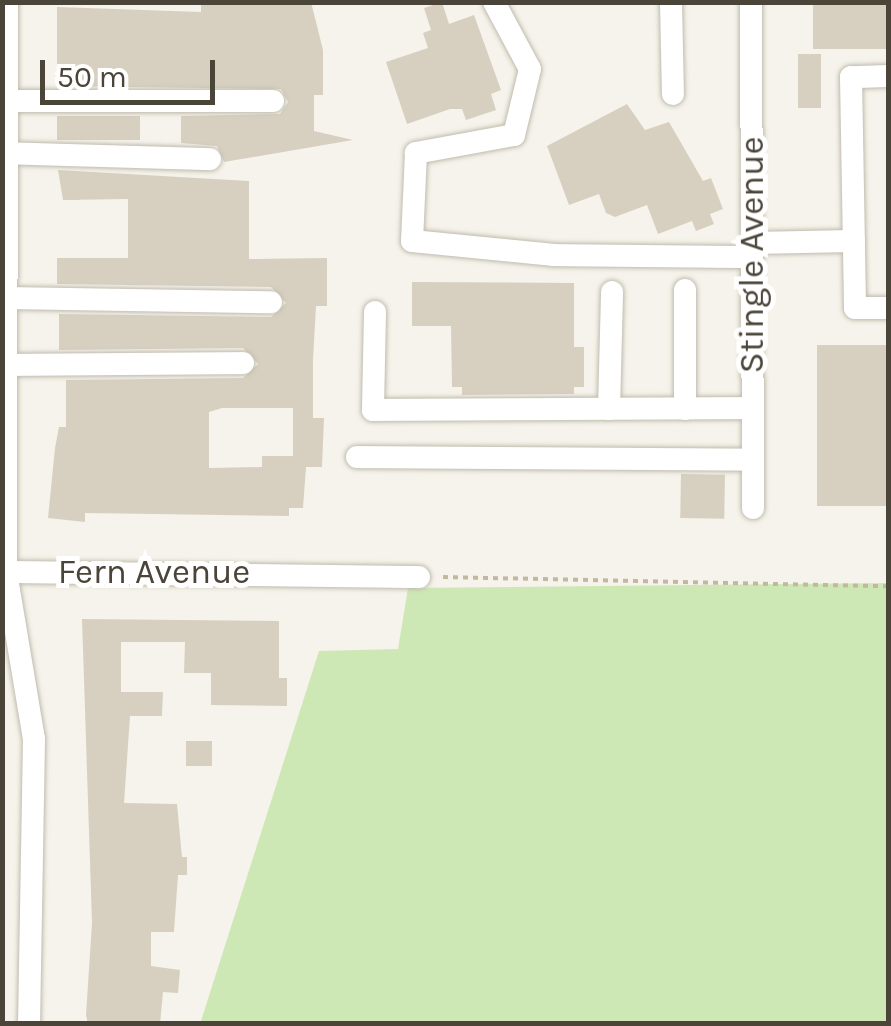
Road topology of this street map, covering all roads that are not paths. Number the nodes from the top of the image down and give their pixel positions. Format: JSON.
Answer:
{"nodes":[{"id":1,"x":8,"y":2,"type":"edge"},
{"id":2,"x":494,"y":2,"type":"edge"},
{"id":3,"x":671,"y":2,"type":"edge"},
{"id":4,"x":751,"y":2,"type":"edge"},
{"id":5,"x":888,"y":76,"type":"edge"},
{"id":6,"x":6,"y":92,"type":"edge"},
{"id":7,"x":674,"y":94,"type":"dead end"},
{"id":8,"x":274,"y":101,"type":"dead end"},
{"id":9,"x":6,"y":153,"type":"edge"},
{"id":10,"x":210,"y":160,"type":"dead end"},
{"id":11,"x":6,"y":213,"type":"edge"},
{"id":12,"x":854,"y":241,"type":"junction"},
{"id":13,"x":752,"y":250,"type":"junction"},
{"id":14,"x":685,"y":290,"type":"dead end"},
{"id":15,"x":612,"y":292,"type":"dead end"},
{"id":16,"x":6,"y":298,"type":"edge"},
{"id":17,"x":272,"y":302,"type":"dead end"},
{"id":18,"x":888,"y":308,"type":"edge"},
{"id":19,"x":375,"y":312,"type":"dead end"},
{"id":20,"x":8,"y":357,"type":"edge"},
{"id":21,"x":243,"y":363,"type":"dead end"},
{"id":22,"x":685,"y":408,"type":"junction"},
{"id":23,"x":753,"y":408,"type":"junction"},
{"id":24,"x":609,"y":409,"type":"junction"},
{"id":25,"x":7,"y":416,"type":"edge"},
{"id":26,"x":358,"y":457,"type":"dead end"},
{"id":27,"x":753,"y":460,"type":"junction"},
{"id":28,"x":753,"y":508,"type":"dead end"},
{"id":29,"x":4,"y":572,"type":"edge"},
{"id":30,"x":419,"y":577,"type":"road end"},
{"id":31,"x":29,"y":1024,"type":"edge"}],
"edges":[{"from":1,"to":6,"type":"street"},
{"from":2,"to":13,"type":"street"},
{"from":3,"to":7,"type":"street"},
{"from":4,"to":13,"type":"street","name":"Stingle Avenue"},
{"from":5,"to":12,"type":"street"},
{"from":6,"to":8,"type":"street"},
{"from":6,"to":9,"type":"street"},
{"from":9,"to":10,"type":"street"},
{"from":9,"to":11,"type":"street"},
{"from":11,"to":16,"type":"street"},
{"from":12,"to":13,"type":"street"},
{"from":12,"to":18,"type":"street"},
{"from":13,"to":23,"type":"street","name":"Stingle Avenue"},
{"from":14,"to":22,"type":"street"},
{"from":15,"to":24,"type":"street"},
{"from":16,"to":17,"type":"street"},
{"from":16,"to":20,"type":"street"},
{"from":19,"to":24,"type":"street"},
{"from":20,"to":21,"type":"street"},
{"from":20,"to":25,"type":"street"},
{"from":22,"to":23,"type":"street"},
{"from":22,"to":24,"type":"street"},
{"from":23,"to":27,"type":"street","name":"Stingle Avenue"},
{"from":25,"to":29,"type":"street"},
{"from":26,"to":27,"type":"street"},
{"from":27,"to":28,"type":"street","name":"Stingle Avenue"},
{"from":29,"to":30,"type":"street","name":"Fern Avenue"},
{"from":29,"to":31,"type":"street"}]}
